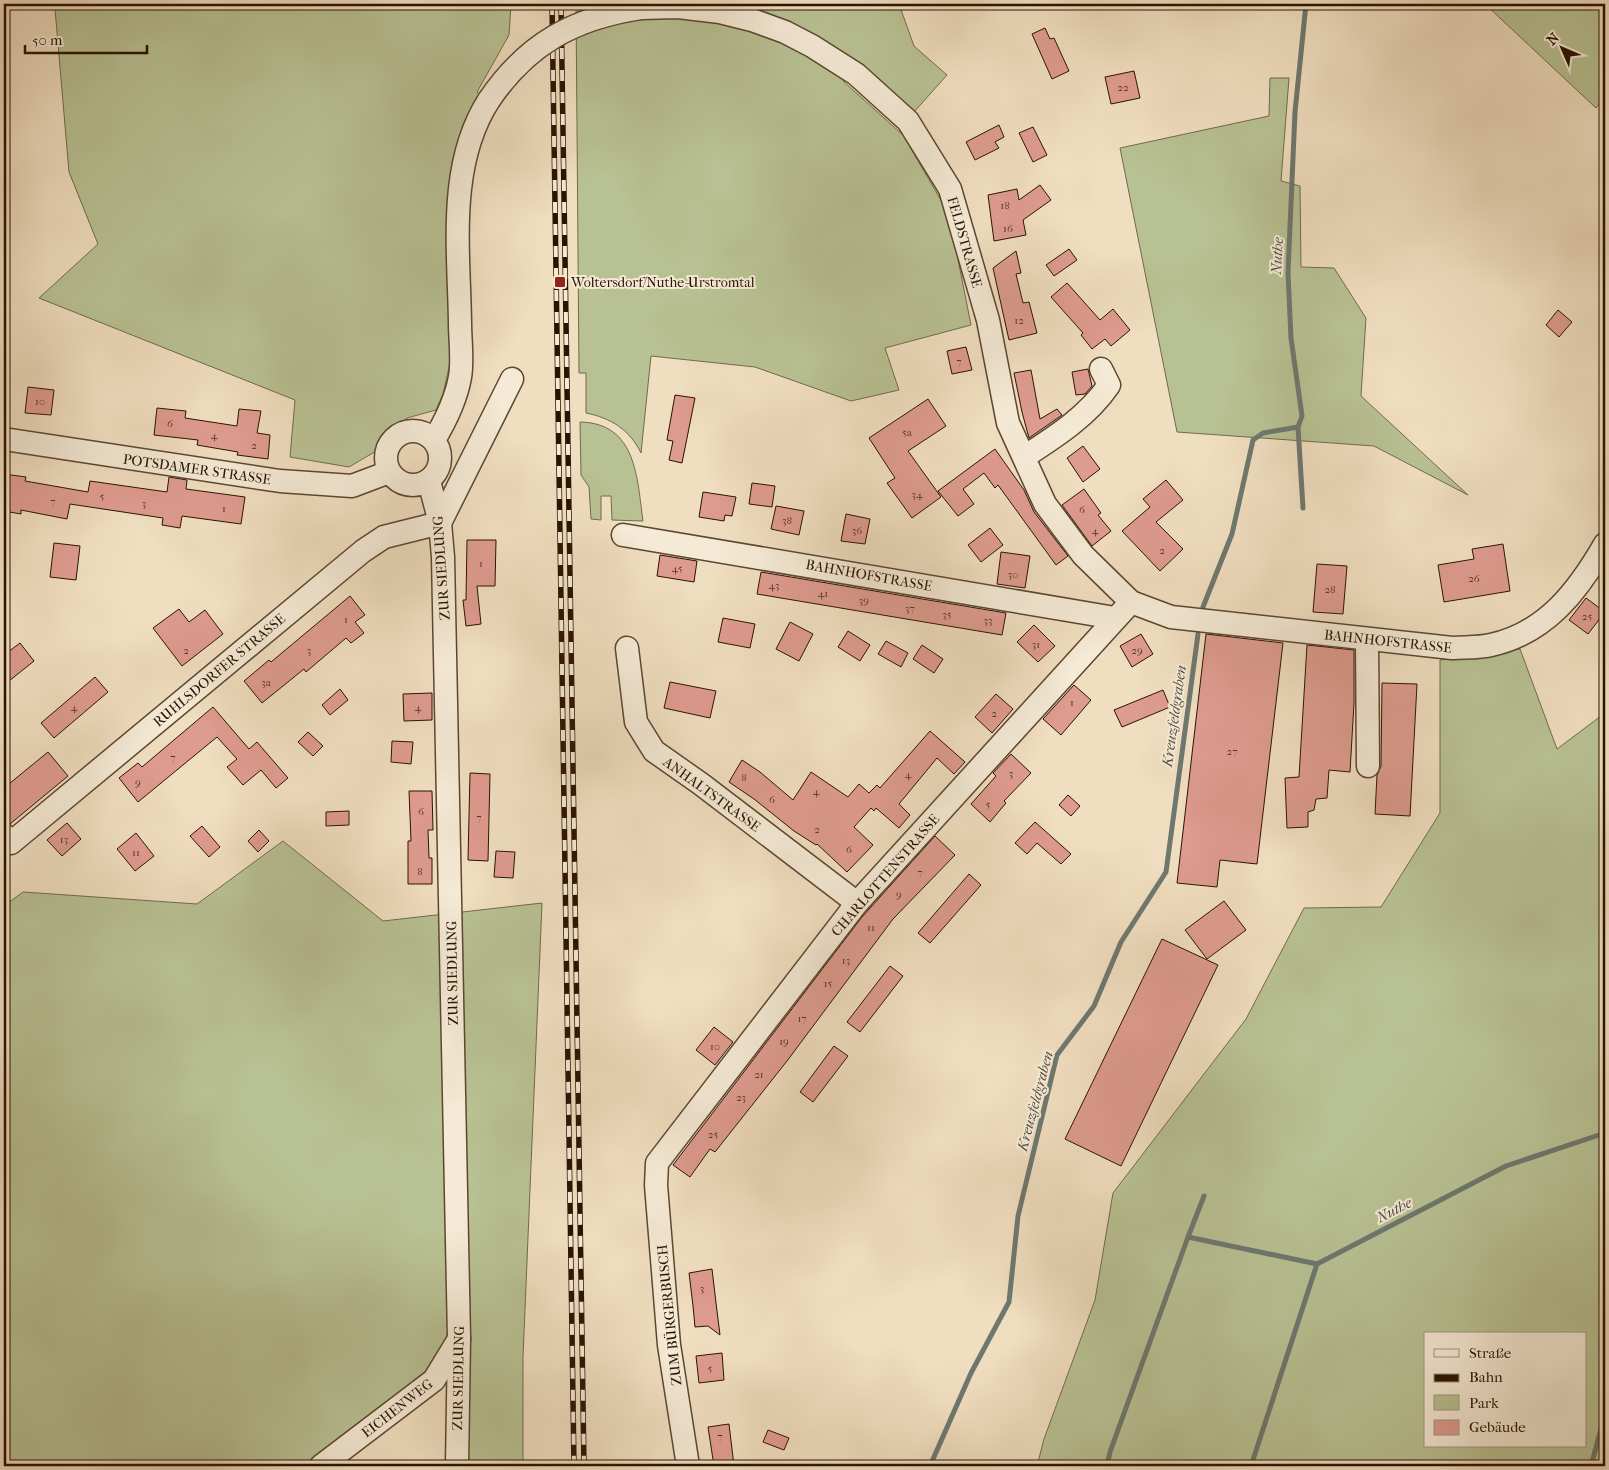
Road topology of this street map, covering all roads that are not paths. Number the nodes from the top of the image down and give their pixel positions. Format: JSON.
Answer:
{"nodes":[{"id":1,"x":1101,"y":369,"type":"dead end"},
{"id":2,"x":512,"y":379,"type":"dead end"},
{"id":3,"x":4,"y":439,"type":"edge"},
{"id":4,"x":434,"y":440,"type":"junction"},
{"id":5,"x":1024,"y":457,"type":"junction"},
{"id":6,"x":389,"y":472,"type":"junction"},
{"id":7,"x":429,"y":481,"type":"junction"},
{"id":8,"x":440,"y":523,"type":"junction"},
{"id":9,"x":623,"y":535,"type":"dead end"},
{"id":10,"x":1605,"y":544,"type":"edge"},
{"id":11,"x":1131,"y":602,"type":"junction"},
{"id":12,"x":1115,"y":618,"type":"junction"},
{"id":13,"x":1367,"y":640,"type":"junction"},
{"id":14,"x":626,"y":648,"type":"dead end"},
{"id":15,"x":1368,"y":766,"type":"dead end"},
{"id":16,"x":7,"y":839,"type":"edge"},
{"id":17,"x":857,"y":903,"type":"junction"},
{"id":18,"x":657,"y":1163,"type":"joint"},
{"id":19,"x":459,"y":1338,"type":"junction"},
{"id":20,"x":321,"y":1466,"type":"edge"},
{"id":21,"x":457,"y":1466,"type":"edge"},
{"id":22,"x":688,"y":1466,"type":"edge"}],
"edges":[{"from":1,"to":5,"type":"street"},
{"from":2,"to":8,"type":"street"},
{"from":3,"to":6,"type":"street","name":"POTSDAMER STRASSE"},
{"from":4,"to":5,"type":"street","name":"FELDSTRASSE","bridge":true},
{"from":4,"to":6,"type":"street"},
{"from":4,"to":7,"type":"street"},
{"from":5,"to":11,"type":"street","name":"FELDSTRASSE"},
{"from":6,"to":7,"type":"street"},
{"from":7,"to":8,"type":"street","name":"ZUR SIEDLUNG"},
{"from":8,"to":16,"type":"street","name":"RUHLSDORFER STRASSE"},
{"from":8,"to":19,"type":"street","name":"ZUR SIEDLUNG"},
{"from":9,"to":12,"type":"street","name":"BAHNHOFSTRASSE"},
{"from":10,"to":13,"type":"street","name":"BAHNHOFSTRASSE"},
{"from":11,"to":12,"type":"street","name":"CHARLOTTENSTRASSE"},
{"from":11,"to":13,"type":"street","name":"BAHNHOFSTRASSE"},
{"from":12,"to":17,"type":"street","name":"CHARLOTTENSTRASSE"},
{"from":13,"to":15,"type":"street"},
{"from":14,"to":17,"type":"street","name":"ANHALTSTRASSE"},
{"from":17,"to":18,"type":"street","name":"CHARLOTTENSTRASSE"},
{"from":18,"to":22,"type":"street","name":"ZUM BÜRGERBUSCH"},
{"from":19,"to":20,"type":"street","name":"EICHENWEG"},
{"from":19,"to":21,"type":"street","name":"ZUR SIEDLUNG"}]}
